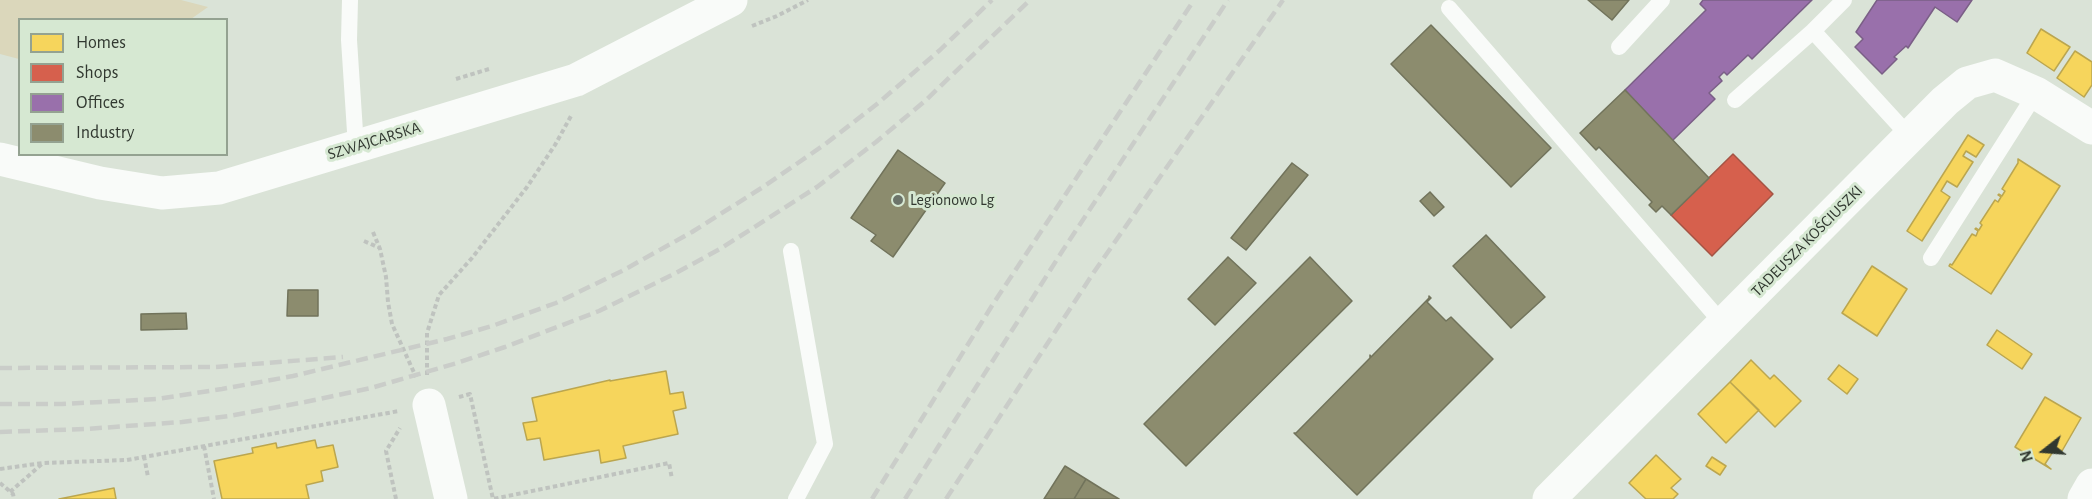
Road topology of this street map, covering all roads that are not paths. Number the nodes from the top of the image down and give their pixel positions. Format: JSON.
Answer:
{"nodes":[{"id":1,"x":350,"y":0,"type":"edge"},
{"id":2,"x":731,"y":0,"type":"edge"},
{"id":3,"x":1662,"y":0,"type":"edge"},
{"id":4,"x":1844,"y":0,"type":"edge"},
{"id":5,"x":1449,"y":9,"type":"dead end"},
{"id":6,"x":1813,"y":31,"type":"junction"},
{"id":7,"x":1618,"y":47,"type":"dead end"},
{"id":8,"x":2036,"y":93,"type":"junction"},
{"id":9,"x":1735,"y":100,"type":"dead end"},
{"id":10,"x":2092,"y":128,"type":"edge"},
{"id":11,"x":1910,"y":137,"type":"junction"},
{"id":12,"x":356,"y":147,"type":"junction"},
{"id":13,"x":0,"y":159,"type":"edge"},
{"id":14,"x":791,"y":251,"type":"dead end"},
{"id":15,"x":1931,"y":258,"type":"dead end"},
{"id":16,"x":1723,"y":324,"type":"junction"},
{"id":17,"x":422,"y":402,"type":"road end"},
{"id":18,"x":2092,"y":485,"type":"edge"},
{"id":19,"x":451,"y":499,"type":"edge"},
{"id":20,"x":796,"y":499,"type":"edge"},
{"id":21,"x":1549,"y":499,"type":"edge"},
{"id":22,"x":2084,"y":499,"type":"edge"}],
"edges":[{"from":1,"to":12,"type":"lane"},
{"from":2,"to":12,"type":"street","name":"SZWAJCARSKA"},
{"from":3,"to":7,"type":"lane"},
{"from":4,"to":6,"type":"lane"},
{"from":5,"to":16,"type":"lane"},
{"from":6,"to":9,"type":"lane"},
{"from":6,"to":11,"type":"lane"},
{"from":8,"to":10,"type":"street","name":"TADEUSZA KOŚCIUSZKI"},
{"from":8,"to":11,"type":"street","name":"TADEUSZA KOŚCIUSZKI"},
{"from":8,"to":15,"type":"lane"},
{"from":11,"to":16,"type":"street","name":"TADEUSZA KOŚCIUSZKI"},
{"from":12,"to":13,"type":"street","name":"SZWAJCARSKA"},
{"from":14,"to":20,"type":"lane"},
{"from":16,"to":21,"type":"street","name":"TADEUSZA KOŚCIUSZKI"},
{"from":17,"to":19,"type":"street"},
{"from":18,"to":22,"type":"street"}]}
